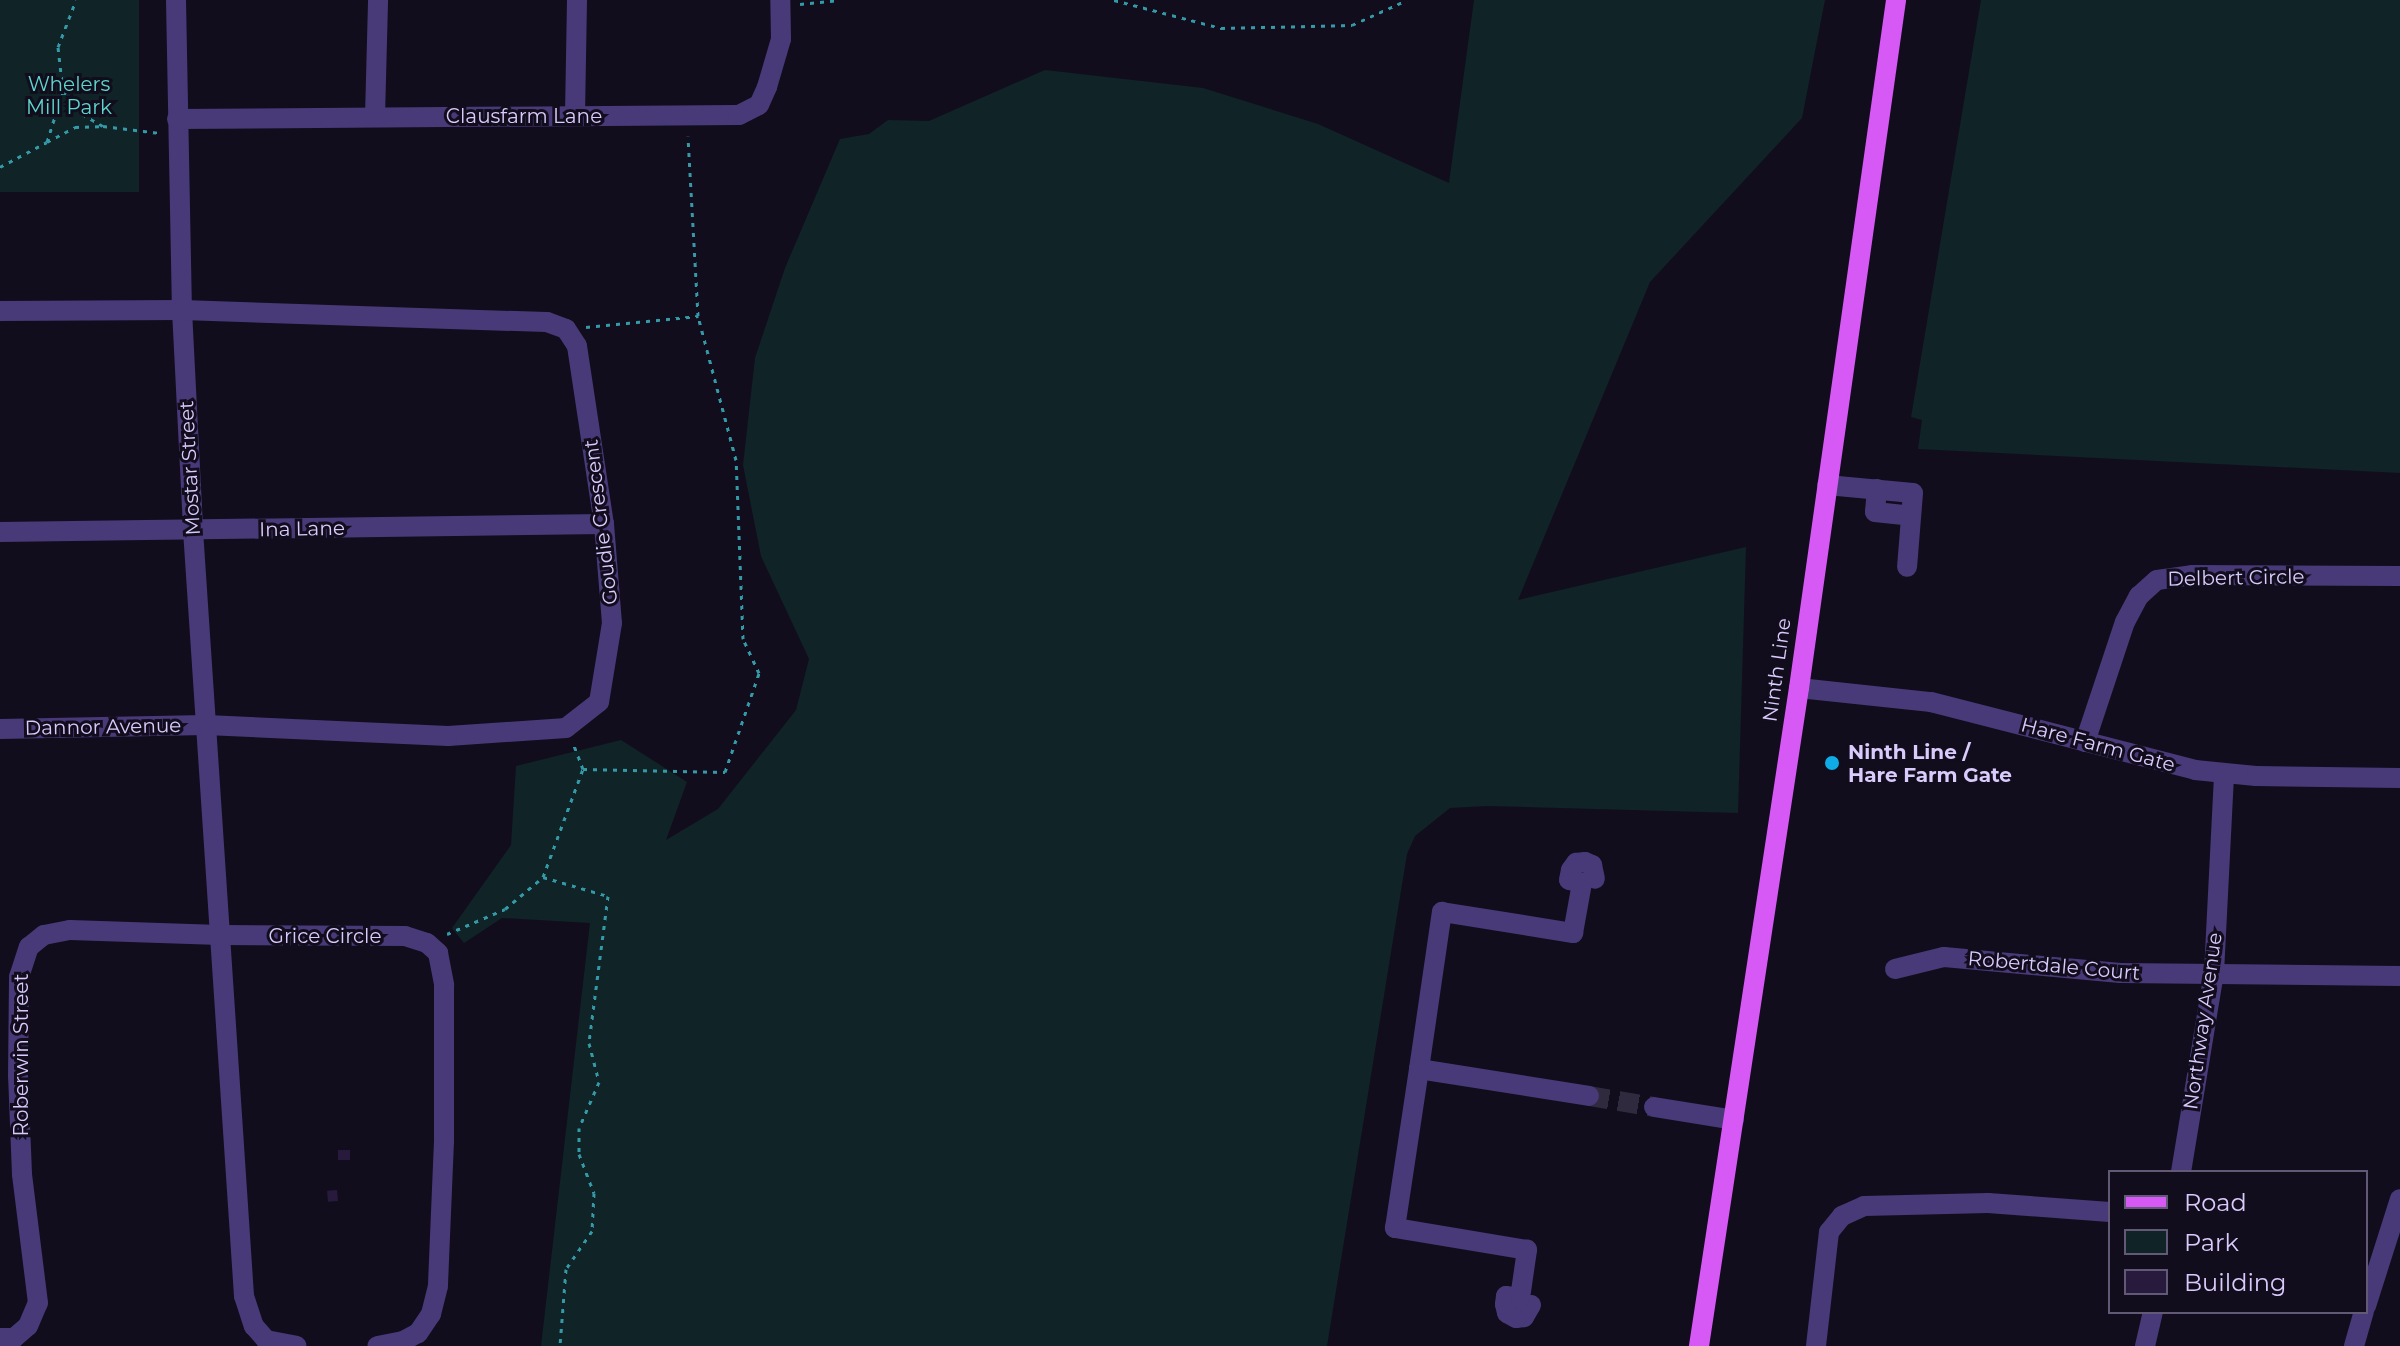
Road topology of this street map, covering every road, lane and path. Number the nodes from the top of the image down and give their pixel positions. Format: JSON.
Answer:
{"nodes":[{"id":1,"x":76,"y":0,"type":"edge"},
{"id":2,"x":176,"y":0,"type":"edge"},
{"id":3,"x":378,"y":0,"type":"edge"},
{"id":4,"x":577,"y":0,"type":"edge"},
{"id":5,"x":840,"y":0,"type":"edge"},
{"id":6,"x":1114,"y":0,"type":"edge"},
{"id":7,"x":1407,"y":0,"type":"edge"},
{"id":8,"x":1896,"y":0,"type":"edge"},
{"id":9,"x":780,"y":3,"type":"edge"},
{"id":10,"x":63,"y":91,"type":"junction"},
{"id":11,"x":575,"y":115,"type":"junction"},
{"id":12,"x":375,"y":117,"type":"junction"},
{"id":13,"x":687,"y":117,"type":"junction"},
{"id":14,"x":103,"y":126,"type":"junction"},
{"id":15,"x":177,"y":127,"type":"junction"},
{"id":16,"x":47,"y":142,"type":"junction"},
{"id":17,"x":0,"y":167,"type":"edge"},
{"id":18,"x":182,"y":310,"type":"junction"},
{"id":19,"x":0,"y":311,"type":"edge"},
{"id":20,"x":698,"y":316,"type":"junction"},
{"id":21,"x":566,"y":329,"type":"junction"},
{"id":22,"x":1827,"y":485,"type":"junction"},
{"id":23,"x":604,"y":524,"type":"junction"},
{"id":24,"x":193,"y":530,"type":"junction"},
{"id":25,"x":0,"y":532,"type":"edge"},
{"id":26,"x":1907,"y":567,"type":"dead end"},
{"id":27,"x":2400,"y":576,"type":"edge"},
{"id":28,"x":1799,"y":688,"type":"junction"},
{"id":29,"x":206,"y":725,"type":"junction"},
{"id":30,"x":566,"y":728,"type":"junction"},
{"id":31,"x":0,"y":729,"type":"edge"},
{"id":32,"x":2085,"y":742,"type":"junction"},
{"id":33,"x":583,"y":769,"type":"junction"},
{"id":34,"x":2224,"y":774,"type":"junction"},
{"id":35,"x":2400,"y":778,"type":"edge"},
{"id":36,"x":543,"y":877,"type":"junction"},
{"id":37,"x":1588,"y":882,"type":"dead end"},
{"id":38,"x":220,"y":935,"type":"junction"},
{"id":39,"x":427,"y":943,"type":"junction"},
{"id":40,"x":1895,"y":969,"type":"dead end"},
{"id":41,"x":2214,"y":973,"type":"junction"},
{"id":42,"x":2400,"y":976,"type":"edge"},
{"id":43,"x":1419,"y":1069,"type":"junction"},
{"id":44,"x":1589,"y":1096,"type":"tunnel mouth"},
{"id":45,"x":1654,"y":1107,"type":"tunnel mouth"},
{"id":46,"x":1734,"y":1120,"type":"junction"},
{"id":47,"x":2181,"y":1170,"type":"edge"},
{"id":48,"x":2400,"y":1199,"type":"edge"},
{"id":49,"x":2108,"y":1212,"type":"edge"},
{"id":50,"x":1525,"y":1300,"type":"dead end"},
{"id":51,"x":2368,"y":1300,"type":"edge"},
{"id":52,"x":2153,"y":1314,"type":"edge"},
{"id":53,"x":2363,"y":1314,"type":"edge"},
{"id":54,"x":0,"y":1338,"type":"edge"},
{"id":55,"x":296,"y":1346,"type":"edge"},
{"id":56,"x":377,"y":1346,"type":"edge"},
{"id":57,"x":560,"y":1346,"type":"edge"},
{"id":58,"x":1699,"y":1346,"type":"edge"},
{"id":59,"x":1816,"y":1346,"type":"edge"},
{"id":60,"x":2145,"y":1346,"type":"edge"},
{"id":61,"x":2354,"y":1346,"type":"edge"}],
"edges":[{"from":1,"to":10,"type":"path"},
{"from":2,"to":15,"type":"street","name":"Mostar Street"},
{"from":3,"to":12,"type":"street"},
{"from":4,"to":11,"type":"street"},
{"from":5,"to":9,"type":"path"},
{"from":6,"to":7,"type":"path"},
{"from":8,"to":22,"type":"main road","name":"Ninth Line"},
{"from":9,"to":13,"type":"street","name":"Clausfarm Lane"},
{"from":10,"to":14,"type":"path"},
{"from":10,"to":16,"type":"path"},
{"from":11,"to":12,"type":"street","name":"Clausfarm Lane"},
{"from":11,"to":13,"type":"street","name":"Clausfarm Lane"},
{"from":12,"to":15,"type":"street","name":"Clausfarm Lane"},
{"from":13,"to":20,"type":"path"},
{"from":14,"to":15,"type":"path"},
{"from":14,"to":16,"type":"path"},
{"from":15,"to":18,"type":"street","name":"Mostar Street"},
{"from":16,"to":17,"type":"path"},
{"from":18,"to":19,"type":"street"},
{"from":18,"to":21,"type":"street"},
{"from":18,"to":24,"type":"street","name":"Mostar Street"},
{"from":20,"to":21,"type":"path"},
{"from":20,"to":33,"type":"path"},
{"from":21,"to":23,"type":"street","name":"Goudie Crescent"},
{"from":22,"to":26,"type":"street"},
{"from":22,"to":28,"type":"main road","name":"Ninth Line"},
{"from":23,"to":24,"type":"street","name":"Ina Lane"},
{"from":23,"to":30,"type":"street","name":"Goudie Crescent"},
{"from":24,"to":25,"type":"street","name":"Ina Lane"},
{"from":24,"to":29,"type":"street","name":"Mostar Street"},
{"from":27,"to":32,"type":"street","name":"Delbert Circle"},
{"from":28,"to":32,"type":"street","name":"Hare Farm Gate"},
{"from":28,"to":46,"type":"main road","name":"Ninth Line"},
{"from":29,"to":30,"type":"street"},
{"from":29,"to":31,"type":"street","name":"Dannor Avenue"},
{"from":29,"to":38,"type":"street","name":"Mostar Street"},
{"from":30,"to":33,"type":"path"},
{"from":32,"to":34,"type":"street","name":"Hare Farm Gate"},
{"from":33,"to":36,"type":"path"},
{"from":34,"to":35,"type":"street","name":"Hare Farm Gate"},
{"from":34,"to":41,"type":"street","name":"Northway Avenue"},
{"from":36,"to":39,"type":"path"},
{"from":36,"to":57,"type":"path"},
{"from":37,"to":43,"type":"street"},
{"from":38,"to":39,"type":"street","name":"Grice Circle"},
{"from":38,"to":54,"type":"street","name":"Roberwin Street"},
{"from":38,"to":55,"type":"street"},
{"from":39,"to":56,"type":"street"},
{"from":40,"to":41,"type":"street","name":"Robertdale Court"},
{"from":41,"to":42,"type":"street","name":"Robertdale Court"},
{"from":41,"to":47,"type":"street","name":"Northway Avenue"},
{"from":43,"to":44,"type":"street"},
{"from":43,"to":50,"type":"street"},
{"from":45,"to":46,"type":"street"},
{"from":46,"to":58,"type":"main road","name":"Ninth Line"},
{"from":48,"to":51,"type":"street"},
{"from":49,"to":59,"type":"street"},
{"from":52,"to":60,"type":"street"},
{"from":53,"to":61,"type":"street"}]}
